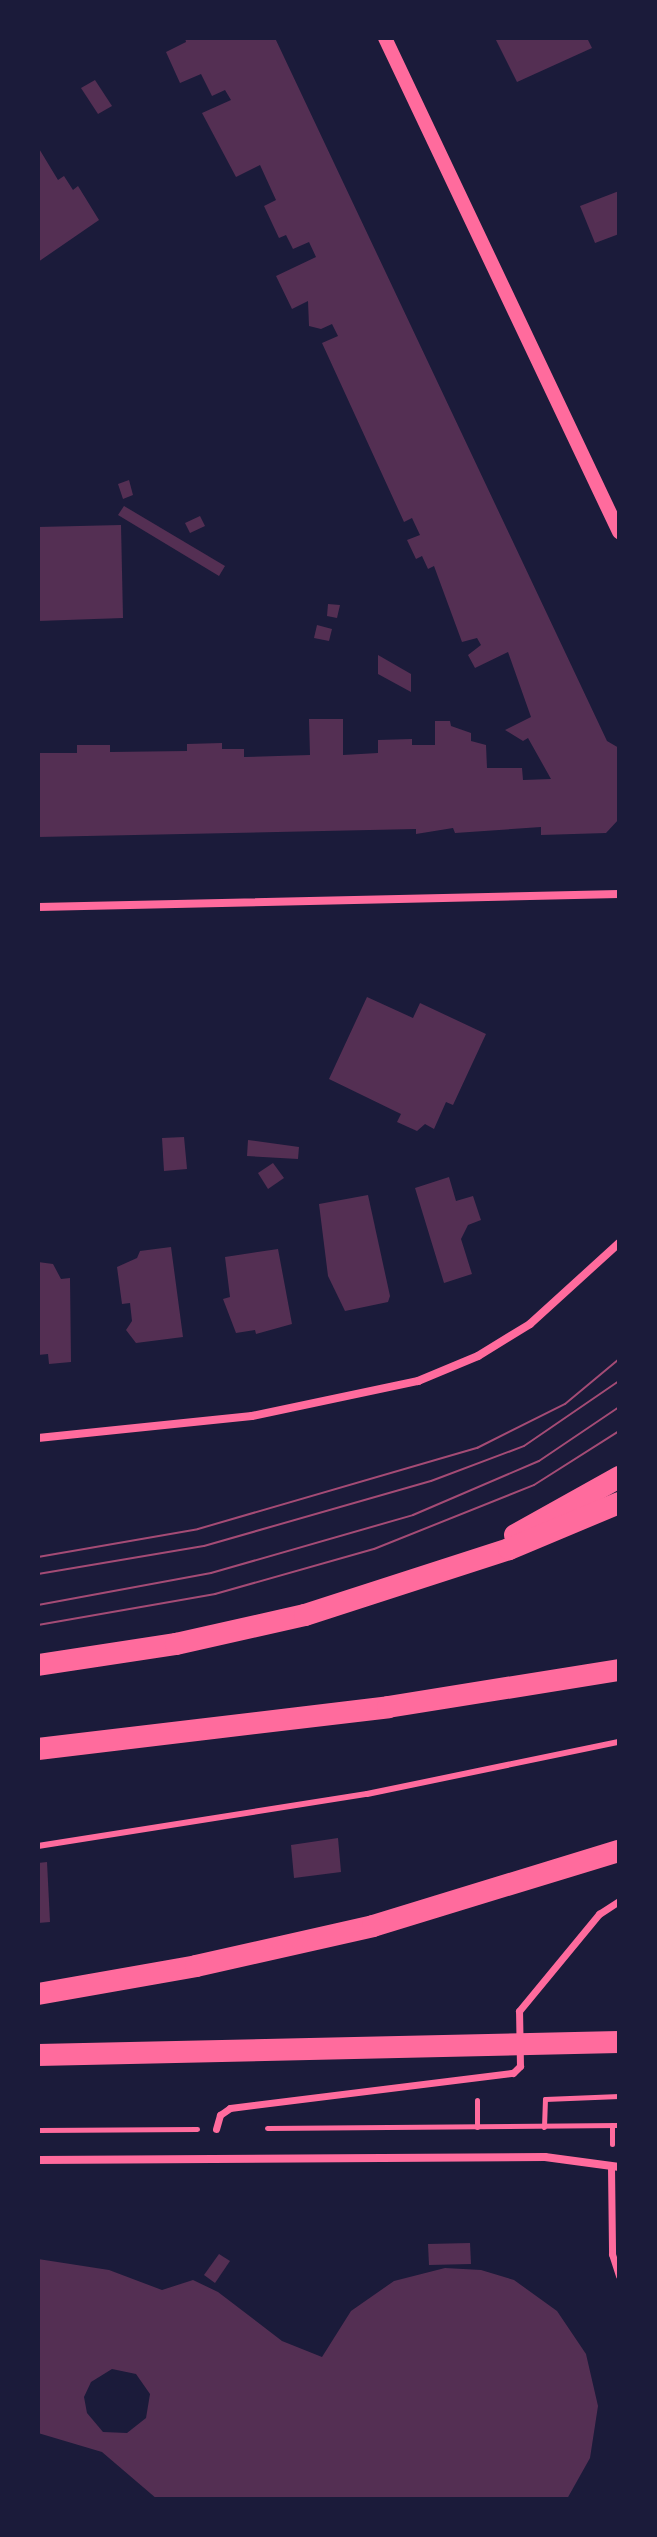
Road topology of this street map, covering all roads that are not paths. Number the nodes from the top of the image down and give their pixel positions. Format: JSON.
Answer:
{"nodes":[{"id":1,"x":385,"y":38,"type":"edge"},
{"id":2,"x":619,"y":532,"type":"edge"},
{"id":3,"x":619,"y":894,"type":"edge"},
{"id":4,"x":38,"y":907,"type":"edge"},
{"id":5,"x":619,"y":1243,"type":"edge"},
{"id":6,"x":38,"y":1438,"type":"edge"},
{"id":7,"x":619,"y":1477,"type":"edge"},
{"id":8,"x":619,"y":1503,"type":"edge"},
{"id":9,"x":455,"y":1566,"type":"junction"},
{"id":10,"x":38,"y":1665,"type":"edge"},
{"id":11,"x":619,"y":1670,"type":"edge"},
{"id":12,"x":619,"y":1742,"type":"edge"},
{"id":13,"x":38,"y":1749,"type":"edge"},
{"id":14,"x":38,"y":1846,"type":"edge"},
{"id":15,"x":619,"y":1851,"type":"edge"},
{"id":16,"x":619,"y":1901,"type":"edge"},
{"id":17,"x":38,"y":1994,"type":"edge"},
{"id":18,"x":619,"y":2042,"type":"edge"},
{"id":19,"x":519,"y":2043,"type":"junction"},
{"id":20,"x":38,"y":2055,"type":"edge"},
{"id":21,"x":216,"y":2129,"type":"road end"},
{"id":22,"x":38,"y":2160,"type":"edge"},
{"id":23,"x":615,"y":2167,"type":"edge"},
{"id":24,"x":619,"y":2276,"type":"edge"}],
"edges":[{"from":1,"to":2,"type":"street"},
{"from":3,"to":4,"type":"street"},
{"from":5,"to":6,"type":"street"},
{"from":7,"to":9,"type":"highway"},
{"from":8,"to":9,"type":"highway"},
{"from":9,"to":10,"type":"highway"},
{"from":11,"to":13,"type":"highway"},
{"from":12,"to":14,"type":"lane"},
{"from":15,"to":17,"type":"highway"},
{"from":16,"to":19,"type":"street"},
{"from":18,"to":19,"type":"highway"},
{"from":19,"to":20,"type":"highway"},
{"from":19,"to":21,"type":"street"},
{"from":22,"to":23,"type":"street"},
{"from":23,"to":24,"type":"street"}]}
